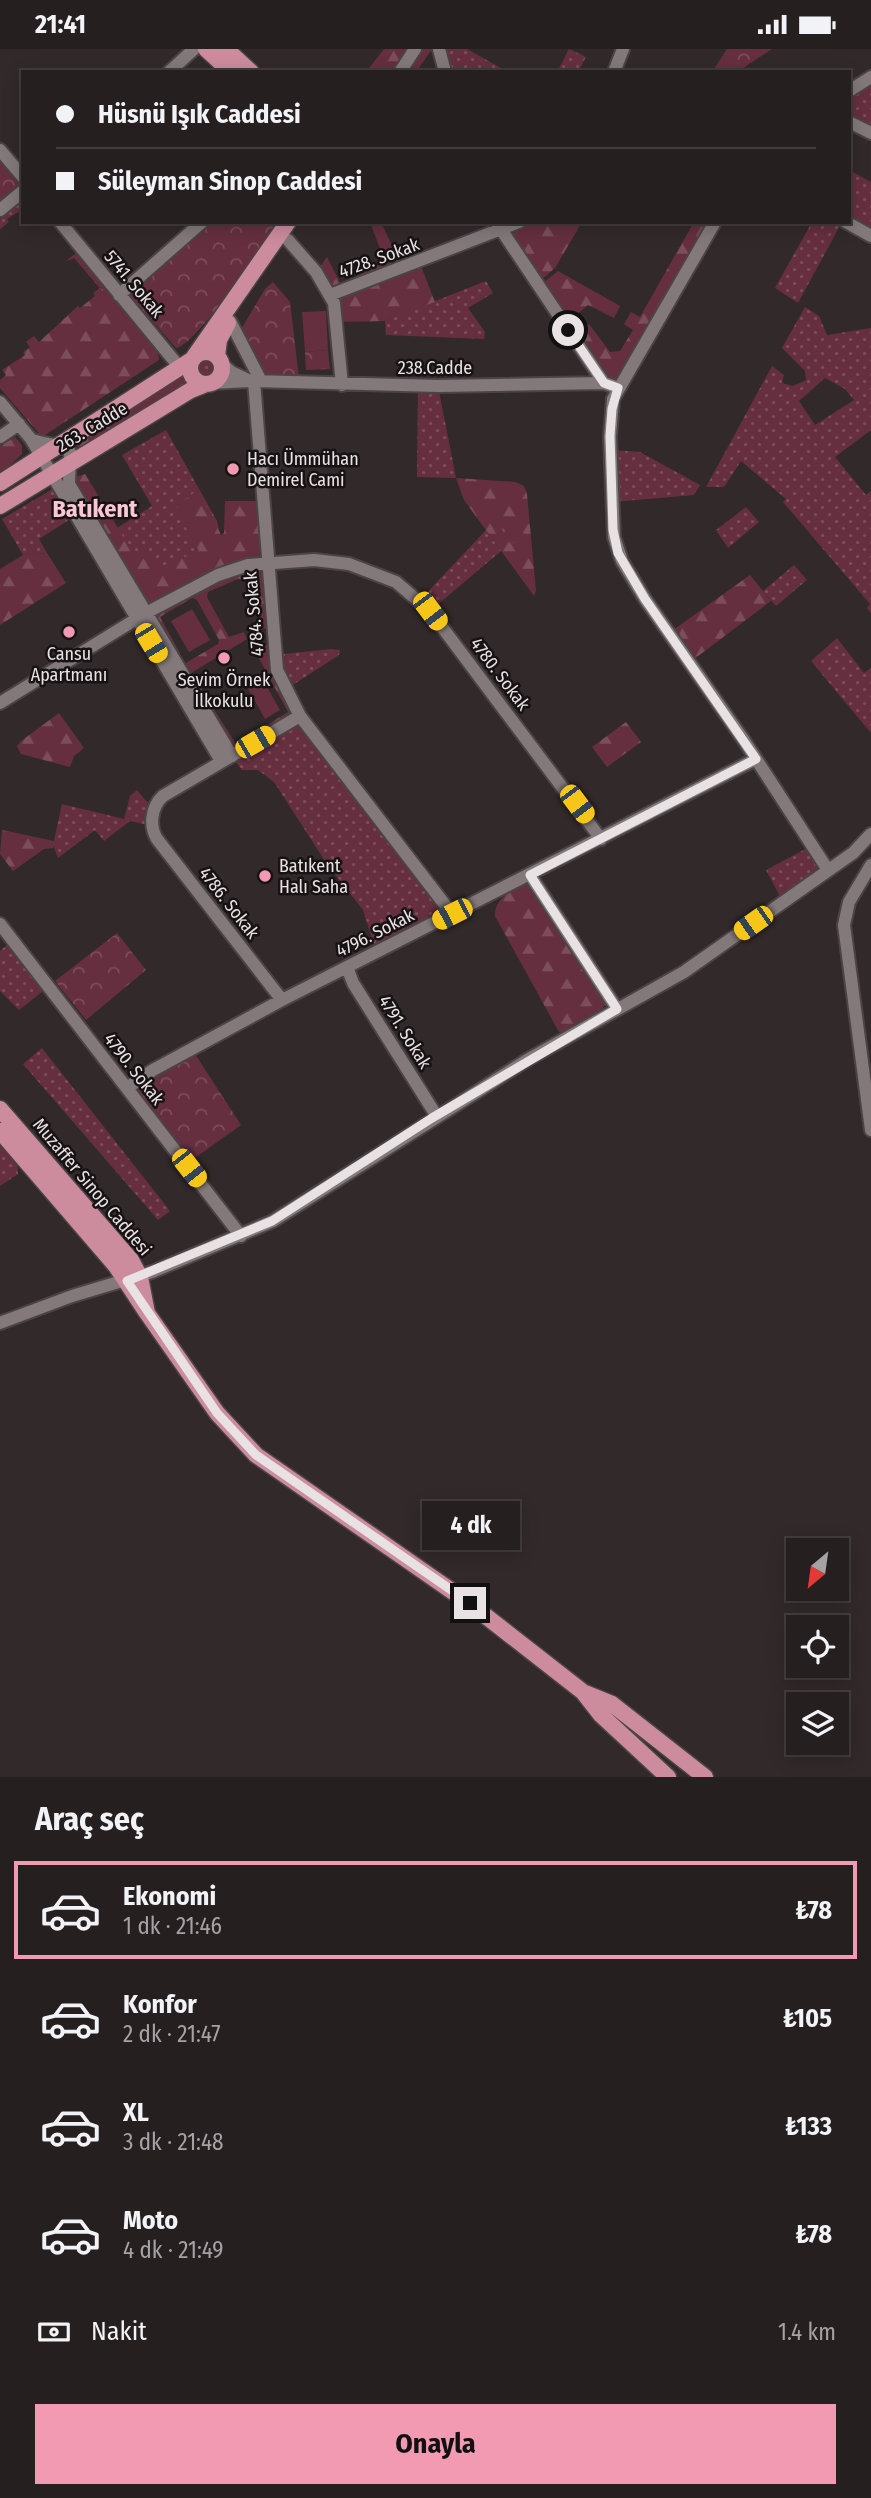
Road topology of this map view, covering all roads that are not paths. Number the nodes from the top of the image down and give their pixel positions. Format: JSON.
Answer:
{"nodes":[{"id":1,"x":194,"y":49,"type":"edge"},
{"id":2,"x":206,"y":49,"type":"edge"},
{"id":3,"x":226,"y":49,"type":"edge"},
{"id":4,"x":415,"y":49,"type":"edge"},
{"id":5,"x":439,"y":49,"type":"edge"},
{"id":6,"x":623,"y":49,"type":"edge"},
{"id":7,"x":171,"y":70,"type":"edge"},
{"id":8,"x":229,"y":70,"type":"edge"},
{"id":9,"x":249,"y":70,"type":"edge"},
{"id":10,"x":401,"y":70,"type":"edge"},
{"id":11,"x":444,"y":70,"type":"edge"},
{"id":12,"x":615,"y":70,"type":"edge"},
{"id":13,"x":871,"y":77,"type":"edge"},
{"id":14,"x":851,"y":91,"type":"edge"},
{"id":15,"x":851,"y":123,"type":"edge"},
{"id":16,"x":871,"y":133,"type":"edge"},
{"id":17,"x":0,"y":150,"type":"edge"},
{"id":18,"x":21,"y":175,"type":"edge"},
{"id":19,"x":21,"y":193,"type":"edge"},
{"id":20,"x":0,"y":210,"type":"edge"},
{"id":21,"x":62,"y":224,"type":"edge"},
{"id":22,"x":200,"y":224,"type":"edge"},
{"id":23,"x":287,"y":224,"type":"edge"},
{"id":24,"x":300,"y":224,"type":"edge"},
{"id":25,"x":711,"y":224,"type":"edge"},
{"id":26,"x":850,"y":224,"type":"edge"},
{"id":27,"x":499,"y":226,"type":"edge"},
{"id":28,"x":871,"y":236,"type":"edge"},
{"id":29,"x":288,"y":240,"type":"junction"},
{"id":30,"x":119,"y":295,"type":"junction"},
{"id":31,"x":330,"y":295,"type":"junction"},
{"id":32,"x":230,"y":321,"type":"junction"},
{"id":33,"x":219,"y":360,"type":"junction"},
{"id":34,"x":189,"y":362,"type":"junction"},
{"id":35,"x":255,"y":381,"type":"junction"},
{"id":36,"x":604,"y":383,"type":"junction"},
{"id":37,"x":209,"y":384,"type":"junction"},
{"id":38,"x":342,"y":385,"type":"junction"},
{"id":39,"x":618,"y":388,"type":"junction"},
{"id":40,"x":0,"y":402,"type":"edge"},
{"id":41,"x":19,"y":425,"type":"junction"},
{"id":42,"x":0,"y":437,"type":"edge"},
{"id":43,"x":31,"y":439,"type":"junction"},
{"id":44,"x":59,"y":446,"type":"junction"},
{"id":45,"x":41,"y":458,"type":"junction"},
{"id":46,"x":70,"y":463,"type":"junction"},
{"id":47,"x":50,"y":475,"type":"junction"},
{"id":48,"x":0,"y":484,"type":"edge"},
{"id":49,"x":0,"y":506,"type":"edge"},
{"id":50,"x":267,"y":562,"type":"junction"},
{"id":51,"x":141,"y":616,"type":"junction"},
{"id":52,"x":0,"y":703,"type":"edge"},
{"id":53,"x":300,"y":716,"type":"junction"},
{"id":54,"x":227,"y":759,"type":"junction"},
{"id":55,"x":756,"y":759,"type":"junction"},
{"id":56,"x":870,"y":838,"type":"edge"},
{"id":57,"x":601,"y":839,"type":"junction"},
{"id":58,"x":871,"y":865,"type":"edge"},
{"id":59,"x":828,"y":870,"type":"junction"},
{"id":60,"x":530,"y":875,"type":"junction"},
{"id":61,"x":452,"y":914,"type":"junction"},
{"id":62,"x":0,"y":924,"type":"edge"},
{"id":63,"x":347,"y":967,"type":"junction"},
{"id":64,"x":282,"y":1000,"type":"junction"},
{"id":65,"x":617,"y":1009,"type":"junction"},
{"id":66,"x":127,"y":1087,"type":"junction"},
{"id":67,"x":0,"y":1109,"type":"edge"},
{"id":68,"x":436,"y":1115,"type":"junction"},
{"id":69,"x":871,"y":1129,"type":"edge"},
{"id":70,"x":0,"y":1131,"type":"edge"},
{"id":71,"x":242,"y":1236,"type":"junction"},
{"id":72,"x":133,"y":1279,"type":"junction"},
{"id":73,"x":0,"y":1323,"type":"edge"},
{"id":74,"x":583,"y":1692,"type":"junction"},
{"id":75,"x":663,"y":1776,"type":"edge"},
{"id":76,"x":705,"y":1777,"type":"edge"}],
"edges":[{"from":1,"to":7,"type":"street"},
{"from":2,"to":8,"type":"main road"},
{"from":3,"to":9,"type":"main road"},
{"from":4,"to":10,"type":"street"},
{"from":5,"to":11,"type":"street"},
{"from":6,"to":12,"type":"street"},
{"from":13,"to":14,"type":"street"},
{"from":15,"to":16,"type":"street"},
{"from":17,"to":18,"type":"street"},
{"from":19,"to":20,"type":"street"},
{"from":21,"to":30,"type":"street","name":"5741. Sokak"},
{"from":22,"to":30,"type":"street"},
{"from":23,"to":34,"type":"main road","name":"263. Cadde"},
{"from":24,"to":29,"type":"main road"},
{"from":25,"to":39,"type":"street"},
{"from":26,"to":28,"type":"street"},
{"from":27,"to":31,"type":"street","name":"4728. Sokak"},
{"from":27,"to":36,"type":"street"},
{"from":29,"to":31,"type":"street"},
{"from":29,"to":32,"type":"main road"},
{"from":30,"to":34,"type":"street","name":"5741. Sokak"},
{"from":31,"to":38,"type":"street"},
{"from":32,"to":33,"type":"main road"},
{"from":32,"to":35,"type":"street"},
{"from":33,"to":34,"type":"main road"},
{"from":33,"to":35,"type":"street"},
{"from":33,"to":37,"type":"main road"},
{"from":34,"to":37,"type":"main road"},
{"from":34,"to":44,"type":"main road","name":"263. Cadde"},
{"from":35,"to":37,"type":"street","name":"238.Cadde"},
{"from":35,"to":38,"type":"street","name":"238.Cadde"},
{"from":35,"to":50,"type":"street","name":"4784. Sokak"},
{"from":36,"to":38,"type":"street","name":"238.Cadde"},
{"from":36,"to":39,"type":"street","name":"238.Cadde"},
{"from":37,"to":46,"type":"main road","name":"263. Cadde"},
{"from":39,"to":55,"type":"street"},
{"from":40,"to":41,"type":"street"},
{"from":41,"to":42,"type":"street"},
{"from":41,"to":43,"type":"street"},
{"from":43,"to":44,"type":"street"},
{"from":43,"to":45,"type":"street"},
{"from":44,"to":45,"type":"main road","name":"263. Cadde"},
{"from":44,"to":46,"type":"street"},
{"from":45,"to":47,"type":"street"},
{"from":45,"to":48,"type":"main road","name":"263. Cadde"},
{"from":46,"to":47,"type":"main road","name":"263. Cadde"},
{"from":46,"to":51,"type":"street"},
{"from":47,"to":49,"type":"main road","name":"263. Cadde"},
{"from":47,"to":51,"type":"street"},
{"from":50,"to":51,"type":"street","name":"4780. Sokak"},
{"from":50,"to":53,"type":"street","name":"4784. Sokak"},
{"from":50,"to":57,"type":"street","name":"4780. Sokak"},
{"from":51,"to":52,"type":"street"},
{"from":51,"to":54,"type":"street"},
{"from":53,"to":54,"type":"street"},
{"from":53,"to":61,"type":"street","name":"4784. Sokak"},
{"from":54,"to":64,"type":"street","name":"4786. Sokak"},
{"from":55,"to":57,"type":"street","name":"4796. Sokak"},
{"from":55,"to":59,"type":"street"},
{"from":56,"to":59,"type":"street"},
{"from":57,"to":60,"type":"street","name":"4796. Sokak"},
{"from":58,"to":69,"type":"street"},
{"from":59,"to":65,"type":"street"},
{"from":60,"to":61,"type":"street","name":"4796. Sokak"},
{"from":60,"to":65,"type":"street"},
{"from":61,"to":63,"type":"street","name":"4796. Sokak"},
{"from":62,"to":66,"type":"street","name":"4790. Sokak"},
{"from":63,"to":64,"type":"street","name":"4796. Sokak"},
{"from":63,"to":68,"type":"street","name":"4791. Sokak"},
{"from":64,"to":66,"type":"street","name":"4796. Sokak"},
{"from":65,"to":68,"type":"street"},
{"from":66,"to":71,"type":"street","name":"4790. Sokak"},
{"from":67,"to":72,"type":"main road","name":"Muzaffer Sinop Caddesi"},
{"from":68,"to":71,"type":"street"},
{"from":70,"to":72,"type":"main road","name":"Muzaffer Sinop Caddesi"},
{"from":71,"to":72,"type":"street"},
{"from":72,"to":73,"type":"street"},
{"from":72,"to":74,"type":"main road","name":"Muzaffer Sinop Caddesi"},
{"from":74,"to":75,"type":"main road"},
{"from":74,"to":76,"type":"main road"}]}
